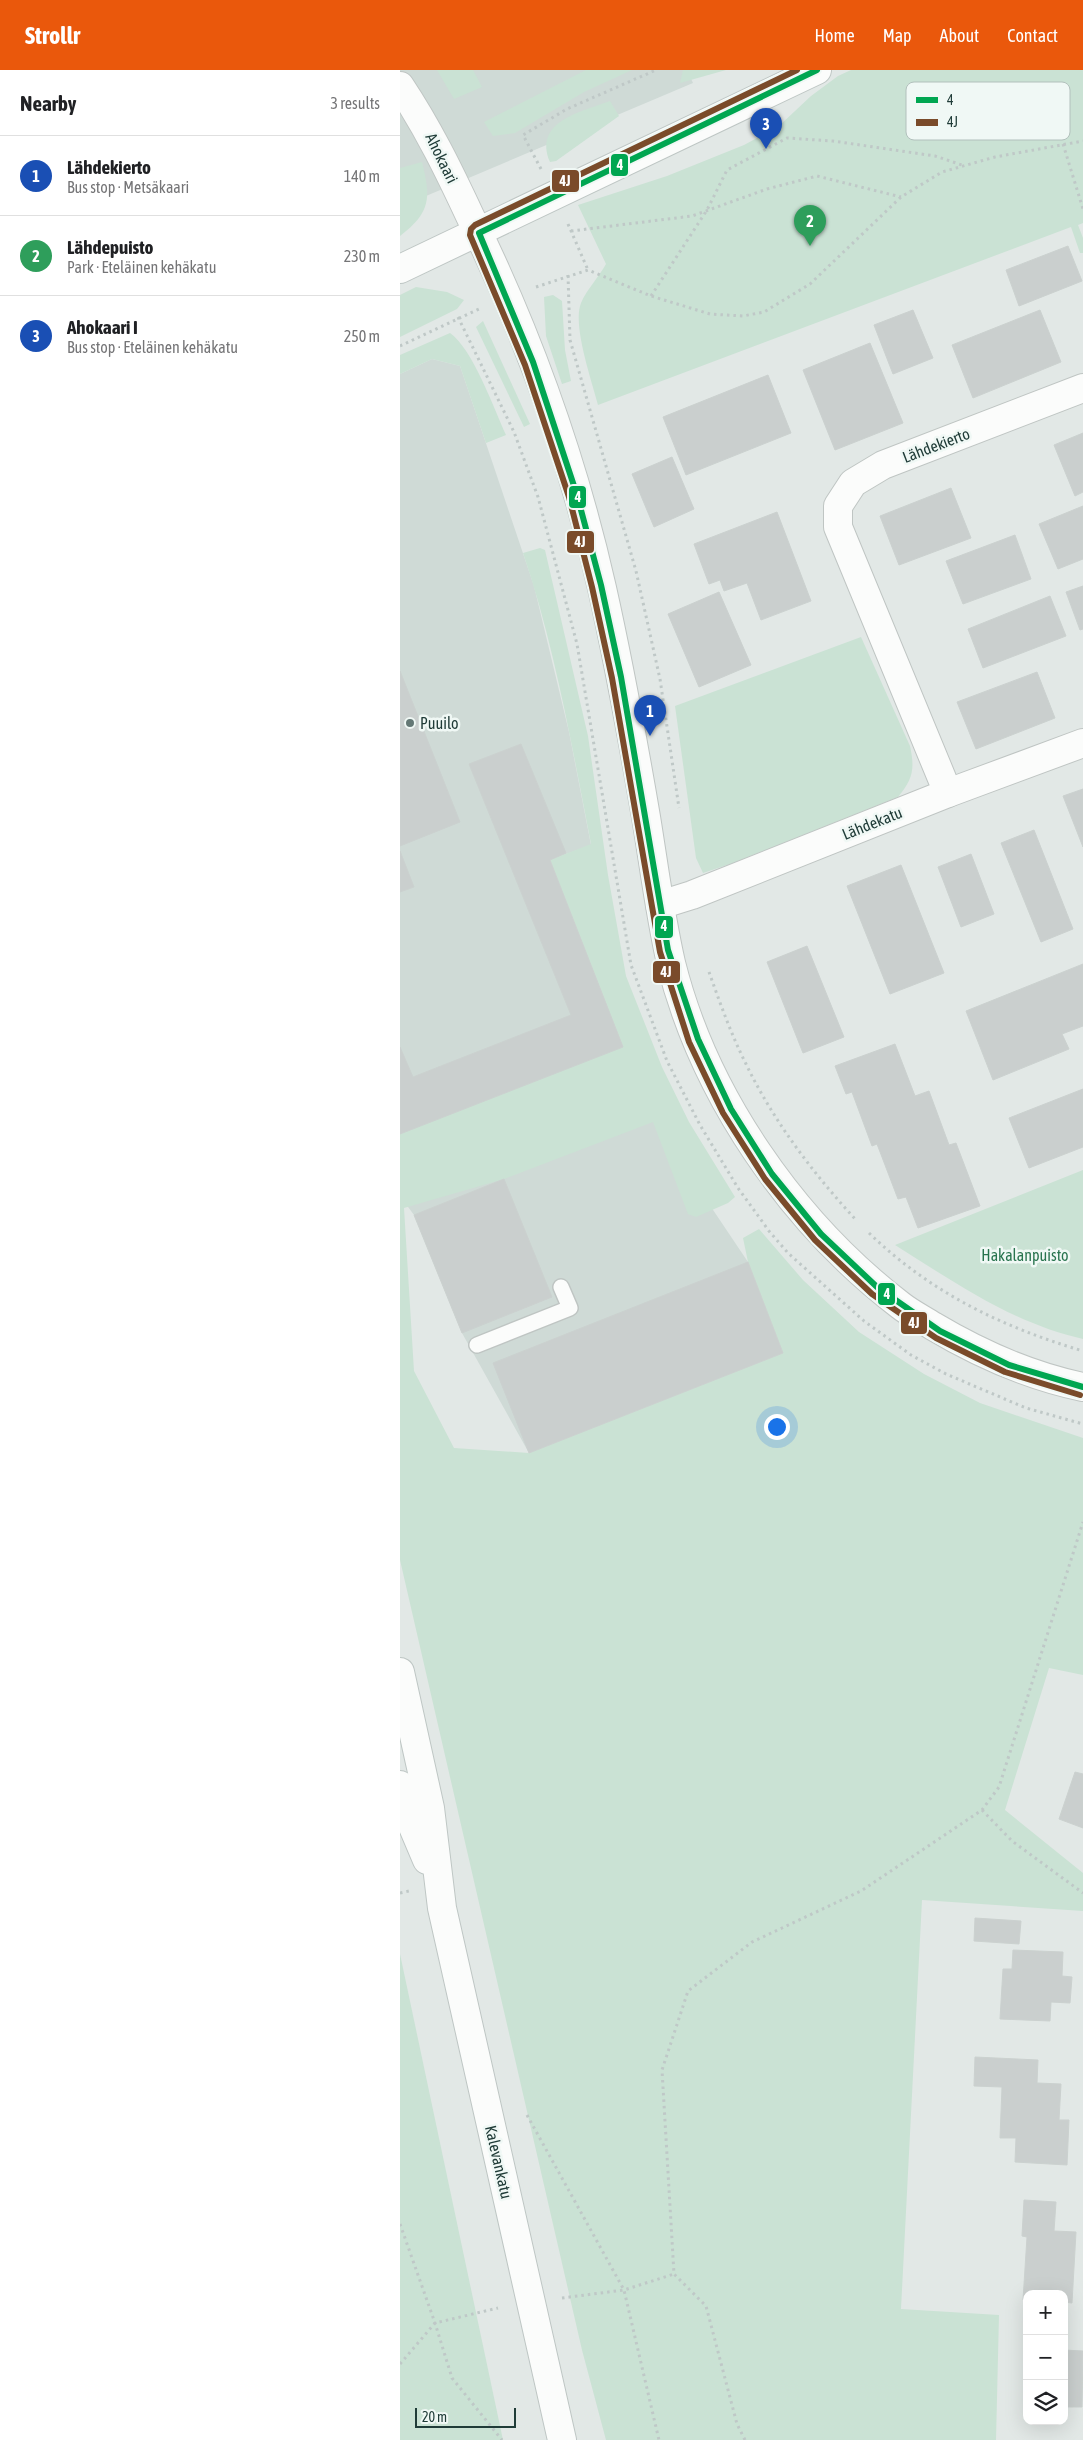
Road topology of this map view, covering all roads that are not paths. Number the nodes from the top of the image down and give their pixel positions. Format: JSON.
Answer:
{"nodes":[{"id":1,"x":817,"y":70,"type":"edge"},
{"id":2,"x":400,"y":86,"type":"edge"},
{"id":3,"x":479,"y":233,"type":"junction"},
{"id":4,"x":400,"y":268,"type":"edge"},
{"id":5,"x":1083,"y":388,"type":"edge"},
{"id":6,"x":1083,"y":742,"type":"edge"},
{"id":7,"x":948,"y":793,"type":"junction"},
{"id":8,"x":660,"y":905,"type":"junction"},
{"id":9,"x":561,"y":1287,"type":"dead end"},
{"id":10,"x":477,"y":1345,"type":"dead end"},
{"id":11,"x":1083,"y":1387,"type":"edge"},
{"id":12,"x":400,"y":1672,"type":"edge"},
{"id":13,"x":400,"y":1785,"type":"edge"},
{"id":14,"x":438,"y":1884,"type":"junction"},
{"id":15,"x":562,"y":2440,"type":"edge"}],
"edges":[{"from":1,"to":3,"type":"street"},
{"from":2,"to":3,"type":"street","name":"Ahokaari"},
{"from":3,"to":4,"type":"street"},
{"from":3,"to":8,"type":"street","name":"Ahokaari"},
{"from":5,"to":7,"type":"street","name":"Lähdekierto"},
{"from":6,"to":7,"type":"street","name":"Lähdekatu"},
{"from":7,"to":8,"type":"street","name":"Lähdekatu"},
{"from":8,"to":11,"type":"street","name":"Ahokaari"},
{"from":9,"to":10,"type":"lane"},
{"from":12,"to":14,"type":"street","name":"Kalevankatu"},
{"from":13,"to":14,"type":"street","name":"Kalevankatu"},
{"from":14,"to":15,"type":"street","name":"Kalevankatu"}]}
